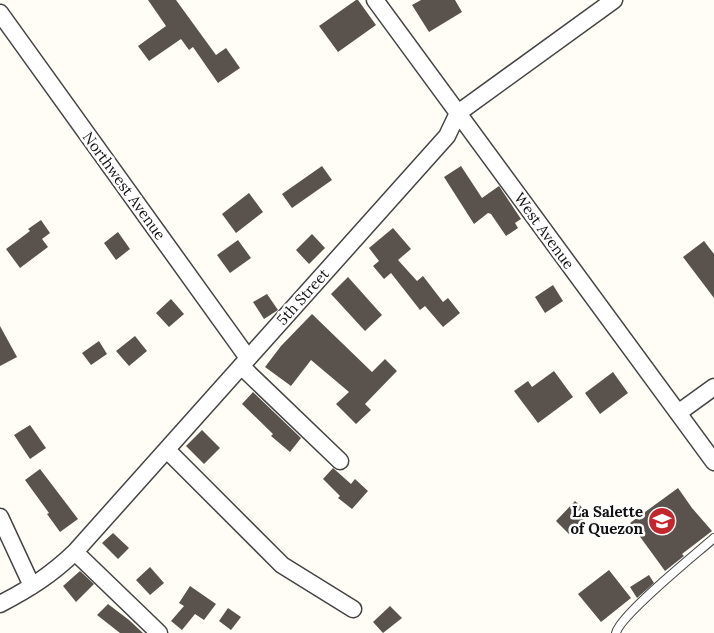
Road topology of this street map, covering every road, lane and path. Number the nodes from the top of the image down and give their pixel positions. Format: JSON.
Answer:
{"nodes":[{"id":1,"x":375,"y":0,"type":"edge"},
{"id":2,"x":614,"y":0,"type":"edge"},
{"id":3,"x":0,"y":13,"type":"edge"},
{"id":4,"x":458,"y":113,"type":"junction"},
{"id":5,"x":245,"y":362,"type":"junction"},
{"id":6,"x":714,"y":387,"type":"edge"},
{"id":7,"x":678,"y":413,"type":"junction"},
{"id":8,"x":167,"y":450,"type":"junction"},
{"id":9,"x":340,"y":461,"type":"dead end"},
{"id":10,"x":714,"y":462,"type":"edge"},
{"id":11,"x":0,"y":517,"type":"edge"},
{"id":12,"x":714,"y":538,"type":"edge"},
{"id":13,"x":75,"y":552,"type":"junction"},
{"id":14,"x":32,"y":586,"type":"junction"},
{"id":15,"x":0,"y":604,"type":"edge"},
{"id":16,"x":353,"y":609,"type":"dead end"},
{"id":17,"x":159,"y":633,"type":"edge"},
{"id":18,"x":616,"y":633,"type":"edge"}],
"edges":[{"from":1,"to":4,"type":"street","name":"West Avenue"},
{"from":2,"to":4,"type":"street","name":"5th Street"},
{"from":3,"to":5,"type":"street","name":"Northwest Avenue"},
{"from":4,"to":5,"type":"street","name":"5th Street"},
{"from":4,"to":7,"type":"street","name":"West Avenue"},
{"from":5,"to":8,"type":"street","name":"5th Street"},
{"from":5,"to":9,"type":"street","name":"Northwest Avenue"},
{"from":6,"to":7,"type":"street"},
{"from":7,"to":10,"type":"street","name":"West Avenue"},
{"from":8,"to":13,"type":"street","name":"5th Street"},
{"from":8,"to":16,"type":"street"},
{"from":11,"to":14,"type":"street"},
{"from":12,"to":18,"type":"lane"},
{"from":13,"to":14,"type":"street","name":"5th Street"},
{"from":13,"to":17,"type":"street"},
{"from":14,"to":15,"type":"street","name":"5th Street"}]}
